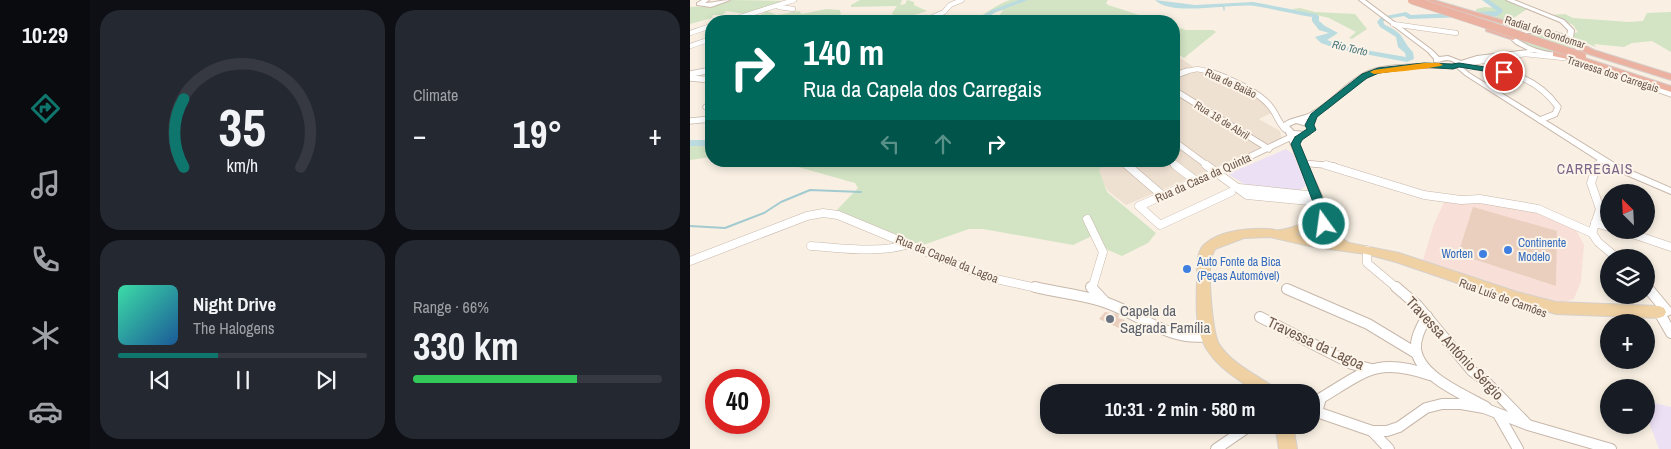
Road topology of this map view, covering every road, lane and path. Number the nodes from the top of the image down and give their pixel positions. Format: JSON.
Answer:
{"nodes":[{"id":1,"x":727,"y":0,"type":"edge"},
{"id":2,"x":794,"y":0,"type":"edge"},
{"id":3,"x":962,"y":0,"type":"edge"},
{"id":4,"x":1362,"y":0,"type":"edge"},
{"id":5,"x":1410,"y":0,"type":"edge"},
{"id":6,"x":1421,"y":0,"type":"edge"},
{"id":7,"x":1426,"y":0,"type":"edge"},
{"id":8,"x":1509,"y":0,"type":"edge"},
{"id":9,"x":701,"y":1,"type":"edge"},
{"id":10,"x":778,"y":6,"type":"junction"},
{"id":11,"x":769,"y":9,"type":"junction"},
{"id":12,"x":793,"y":9,"type":"dead end"},
{"id":13,"x":748,"y":15,"type":"edge"},
{"id":14,"x":759,"y":15,"type":"edge"},
{"id":15,"x":937,"y":15,"type":"edge"},
{"id":16,"x":1393,"y":24,"type":"junction"},
{"id":17,"x":705,"y":28,"type":"edge"},
{"id":18,"x":1536,"y":31,"type":"junction"},
{"id":19,"x":690,"y":33,"type":"edge"},
{"id":20,"x":1456,"y":33,"type":"dead end"},
{"id":21,"x":1570,"y":36,"type":"junction"},
{"id":22,"x":1513,"y":38,"type":"junction"},
{"id":23,"x":705,"y":41,"type":"edge"},
{"id":24,"x":1520,"y":45,"type":"junction"},
{"id":25,"x":690,"y":46,"type":"edge"},
{"id":26,"x":1579,"y":46,"type":"junction"},
{"id":27,"x":1430,"y":51,"type":"junction"},
{"id":28,"x":1537,"y":51,"type":"junction"},
{"id":29,"x":1512,"y":52,"type":"junction"},
{"id":30,"x":1556,"y":54,"type":"junction"},
{"id":31,"x":1584,"y":55,"type":"junction"},
{"id":32,"x":1450,"y":58,"type":"junction"},
{"id":33,"x":1477,"y":58,"type":"junction"},
{"id":34,"x":1437,"y":60,"type":"junction"},
{"id":35,"x":1424,"y":65,"type":"junction"},
{"id":36,"x":1459,"y":65,"type":"junction"},
{"id":37,"x":1446,"y":66,"type":"junction"},
{"id":38,"x":705,"y":71,"type":"edge"},
{"id":39,"x":1468,"y":71,"type":"junction"},
{"id":40,"x":690,"y":74,"type":"edge"},
{"id":41,"x":1180,"y":74,"type":"edge"},
{"id":42,"x":1671,"y":77,"type":"edge"},
{"id":43,"x":690,"y":78,"type":"edge"},
{"id":44,"x":705,"y":79,"type":"edge"},
{"id":45,"x":1671,"y":82,"type":"edge"},
{"id":46,"x":1671,"y":88,"type":"edge"},
{"id":47,"x":1180,"y":94,"type":"edge"},
{"id":48,"x":1671,"y":94,"type":"edge"},
{"id":49,"x":1314,"y":116,"type":"junction"},
{"id":50,"x":1540,"y":120,"type":"junction"},
{"id":51,"x":705,"y":121,"type":"edge"},
{"id":52,"x":1297,"y":121,"type":"junction"},
{"id":53,"x":690,"y":122,"type":"edge"},
{"id":54,"x":1310,"y":125,"type":"junction"},
{"id":55,"x":1287,"y":131,"type":"junction"},
{"id":56,"x":1306,"y":134,"type":"junction"},
{"id":57,"x":1180,"y":145,"type":"edge"},
{"id":58,"x":1269,"y":149,"type":"junction"},
{"id":59,"x":1602,"y":159,"type":"junction"},
{"id":60,"x":1303,"y":163,"type":"junction"},
{"id":61,"x":1130,"y":167,"type":"edge"},
{"id":62,"x":1178,"y":167,"type":"edge"},
{"id":63,"x":1217,"y":172,"type":"junction"},
{"id":64,"x":1196,"y":181,"type":"junction"},
{"id":65,"x":1235,"y":190,"type":"junction"},
{"id":66,"x":1671,"y":191,"type":"edge"},
{"id":67,"x":1164,"y":196,"type":"junction"},
{"id":68,"x":1318,"y":199,"type":"junction"},
{"id":69,"x":1322,"y":214,"type":"junction"},
{"id":70,"x":1087,"y":219,"type":"dead end"},
{"id":71,"x":1595,"y":223,"type":"junction"},
{"id":72,"x":1600,"y":224,"type":"edge"},
{"id":73,"x":1306,"y":226,"type":"junction"},
{"id":74,"x":1328,"y":232,"type":"junction"},
{"id":75,"x":1592,"y":233,"type":"junction"},
{"id":76,"x":1277,"y":234,"type":"junction"},
{"id":77,"x":1647,"y":239,"type":"edge"},
{"id":78,"x":1314,"y":243,"type":"junction"},
{"id":79,"x":909,"y":244,"type":"junction"},
{"id":80,"x":811,"y":246,"type":"dead end"},
{"id":81,"x":1344,"y":246,"type":"junction"},
{"id":82,"x":1671,"y":247,"type":"edge"},
{"id":83,"x":1607,"y":249,"type":"edge"},
{"id":84,"x":1374,"y":252,"type":"junction"},
{"id":85,"x":690,"y":261,"type":"edge"},
{"id":86,"x":1287,"y":289,"type":"dead end"},
{"id":87,"x":1655,"y":298,"type":"edge"},
{"id":88,"x":1107,"y":303,"type":"junction"},
{"id":89,"x":1665,"y":311,"type":"edge"},
{"id":90,"x":1427,"y":316,"type":"junction"},
{"id":91,"x":1260,"y":317,"type":"dead end"},
{"id":92,"x":1671,"y":333,"type":"edge"},
{"id":93,"x":1208,"y":336,"type":"junction"},
{"id":94,"x":1416,"y":352,"type":"junction"},
{"id":95,"x":1371,"y":369,"type":"junction"},
{"id":96,"x":1430,"y":375,"type":"junction"},
{"id":97,"x":1257,"y":384,"type":"edge"},
{"id":98,"x":1320,"y":400,"type":"edge"},
{"id":99,"x":1320,"y":413,"type":"edge"},
{"id":100,"x":1500,"y":416,"type":"junction"},
{"id":101,"x":1528,"y":425,"type":"junction"},
{"id":102,"x":1372,"y":431,"type":"junction"},
{"id":103,"x":1238,"y":434,"type":"edge"},
{"id":104,"x":1286,"y":434,"type":"edge"},
{"id":105,"x":1216,"y":449,"type":"edge"},
{"id":106,"x":1288,"y":449,"type":"edge"},
{"id":107,"x":1389,"y":449,"type":"edge"},
{"id":108,"x":1518,"y":449,"type":"edge"},
{"id":109,"x":1611,"y":449,"type":"edge"}],
"edges":[{"from":1,"to":9,"type":"main road"},
{"from":2,"to":10,"type":"street"},
{"from":3,"to":15,"type":"street"},
{"from":4,"to":16,"type":"street"},
{"from":5,"to":22,"type":"highway","bridge":true},
{"from":5,"to":31,"type":"highway","name":"Radial de Gondomar","bridge":true},
{"from":6,"to":31,"type":"highway","name":"Radial de Gondomar","bridge":true},
{"from":7,"to":18,"type":"highway"},
{"from":8,"to":21,"type":"street"},
{"from":10,"to":11,"type":"street"},
{"from":10,"to":12,"type":"street"},
{"from":11,"to":13,"type":"street"},
{"from":11,"to":14,"type":"street"},
{"from":16,"to":20,"type":"street"},
{"from":16,"to":27,"type":"street"},
{"from":17,"to":19,"type":"street"},
{"from":18,"to":21,"type":"street"},
{"from":18,"to":22,"type":"street"},
{"from":21,"to":26,"type":"street"},
{"from":22,"to":24,"type":"street"},
{"from":23,"to":25,"type":"street"},
{"from":24,"to":28,"type":"street"},
{"from":24,"to":29,"type":"street"},
{"from":26,"to":30,"type":"street"},
{"from":26,"to":42,"type":"highway"},
{"from":27,"to":32,"type":"street"},
{"from":27,"to":34,"type":"street"},
{"from":28,"to":29,"type":"street"},
{"from":28,"to":30,"type":"street"},
{"from":29,"to":33,"type":"street"},
{"from":30,"to":46,"type":"highway"},
{"from":31,"to":45,"type":"highway","name":"Radial de Gondomar"},
{"from":31,"to":46,"type":"highway","name":"Radial de Gondomar"},
{"from":32,"to":33,"type":"street"},
{"from":32,"to":34,"type":"street"},
{"from":32,"to":36,"type":"street"},
{"from":33,"to":36,"type":"street"},
{"from":34,"to":35,"type":"street"},
{"from":34,"to":37,"type":"street"},
{"from":35,"to":37,"type":"street"},
{"from":35,"to":49,"type":"street"},
{"from":36,"to":37,"type":"street"},
{"from":36,"to":39,"type":"street"},
{"from":37,"to":39,"type":"street"},
{"from":38,"to":40,"type":"street"},
{"from":39,"to":48,"type":"street","name":"Travessa dos Carregais"},
{"from":39,"to":50,"type":"street"},
{"from":39,"to":50,"type":"street"},
{"from":41,"to":55,"type":"street","name":"Rua de Baião"},
{"from":43,"to":44,"type":"street"},
{"from":47,"to":58,"type":"street","name":"Rua 18 de Abril"},
{"from":49,"to":52,"type":"street"},
{"from":49,"to":54,"type":"street"},
{"from":50,"to":59,"type":"street"},
{"from":51,"to":53,"type":"street"},
{"from":52,"to":54,"type":"street"},
{"from":52,"to":55,"type":"street"},
{"from":54,"to":56,"type":"street"},
{"from":55,"to":56,"type":"street"},
{"from":55,"to":56,"type":"street"},
{"from":55,"to":58,"type":"street","name":"Rua da Casa da Quinta"},
{"from":55,"to":60,"type":"street"},
{"from":57,"to":63,"type":"street"},
{"from":58,"to":63,"type":"street","name":"Rua da Casa da Quinta"},
{"from":59,"to":66,"type":"street"},
{"from":59,"to":71,"type":"street"},
{"from":60,"to":68,"type":"street"},
{"from":60,"to":75,"type":"street"},
{"from":61,"to":67,"type":"street"},
{"from":62,"to":64,"type":"street"},
{"from":63,"to":64,"type":"street","name":"Rua da Casa da Quinta"},
{"from":63,"to":65,"type":"street"},
{"from":64,"to":67,"type":"street","name":"Rua da Casa da Quinta"},
{"from":65,"to":67,"type":"street","name":"Rua da Casa da Quinta"},
{"from":65,"to":68,"type":"street"},
{"from":68,"to":69,"type":"street"},
{"from":69,"to":73,"type":"street"},
{"from":69,"to":74,"type":"street"},
{"from":70,"to":88,"type":"street"},
{"from":71,"to":72,"type":"street"},
{"from":71,"to":75,"type":"street"},
{"from":73,"to":74,"type":"main road","name":"Rua Luís de Camões"},
{"from":73,"to":76,"type":"main road","name":"Rua Luís de Camões"},
{"from":73,"to":78,"type":"main road"},
{"from":74,"to":78,"type":"main road"},
{"from":74,"to":81,"type":"main road","name":"Rua Luís de Camões"},
{"from":75,"to":83,"type":"street"},
{"from":76,"to":78,"type":"main road","name":"Rua Luís de Camões"},
{"from":76,"to":93,"type":"main road","name":"Rua Luís de Camões"},
{"from":77,"to":82,"type":"street"},
{"from":78,"to":81,"type":"main road","name":"Rua Luís de Camões"},
{"from":79,"to":80,"type":"street"},
{"from":79,"to":85,"type":"street","name":"Rua da Capela da Lagoa"},
{"from":79,"to":88,"type":"street","name":"Rua da Capela da Lagoa"},
{"from":81,"to":84,"type":"main road","name":"Rua Luís de Camões"},
{"from":84,"to":89,"type":"main road","name":"Rua Luís de Camões"},
{"from":84,"to":90,"type":"street","name":"Travessa António Sérgio"},
{"from":86,"to":94,"type":"street"},
{"from":87,"to":89,"type":"street"},
{"from":88,"to":93,"type":"street","name":"Rua da Capela da Lagoa"},
{"from":89,"to":92,"type":"street"},
{"from":90,"to":94,"type":"street"},
{"from":90,"to":101,"type":"street","name":"Travessa António Sérgio"},
{"from":91,"to":95,"type":"street","name":"Travessa da Lagoa"},
{"from":93,"to":97,"type":"main road","name":"Rua Luís de Camões"},
{"from":94,"to":96,"type":"street"},
{"from":95,"to":96,"type":"street"},
{"from":95,"to":98,"type":"street"},
{"from":96,"to":100,"type":"street"},
{"from":99,"to":102,"type":"street"},
{"from":100,"to":101,"type":"street"},
{"from":100,"to":102,"type":"street"},
{"from":100,"to":108,"type":"street","name":"Travessa António Sérgio"},
{"from":101,"to":109,"type":"street"},
{"from":102,"to":107,"type":"street"},
{"from":103,"to":105,"type":"street"},
{"from":104,"to":106,"type":"main road"}]}
